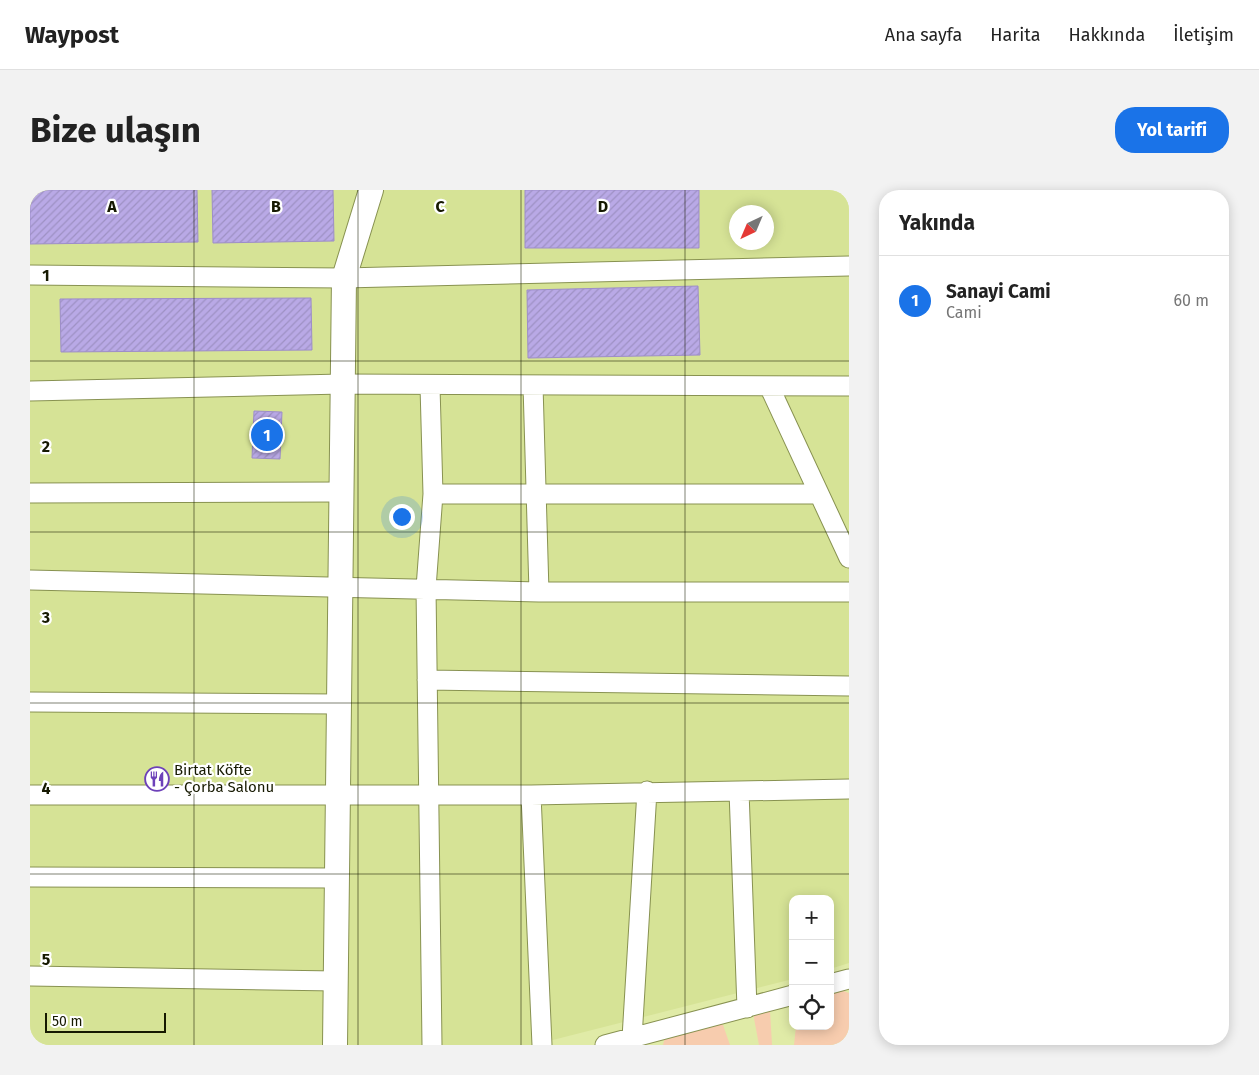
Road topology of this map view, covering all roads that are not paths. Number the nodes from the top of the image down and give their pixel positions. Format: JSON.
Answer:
{"nodes":[{"id":1,"x":371,"y":190,"type":"edge"},
{"id":2,"x":849,"y":266,"type":"edge"},
{"id":3,"x":30,"y":275,"type":"edge"},
{"id":4,"x":344,"y":278,"type":"junction"},
{"id":5,"x":849,"y":376,"type":"edge"},
{"id":6,"x":342,"y":384,"type":"junction"},
{"id":7,"x":533,"y":385,"type":"junction"},
{"id":8,"x":430,"y":386,"type":"junction"},
{"id":9,"x":769,"y":386,"type":"junction"},
{"id":10,"x":849,"y":386,"type":"edge"},
{"id":11,"x":30,"y":391,"type":"edge"},
{"id":12,"x":30,"y":492,"type":"edge"},
{"id":13,"x":342,"y":492,"type":"junction"},
{"id":14,"x":433,"y":494,"type":"junction"},
{"id":15,"x":818,"y":494,"type":"junction"},
{"id":16,"x":536,"y":495,"type":"junction"},
{"id":17,"x":849,"y":558,"type":"edge"},
{"id":18,"x":30,"y":580,"type":"edge"},
{"id":19,"x":341,"y":587,"type":"junction"},
{"id":20,"x":426,"y":588,"type":"junction"},
{"id":21,"x":539,"y":592,"type":"junction"},
{"id":22,"x":849,"y":592,"type":"edge"},
{"id":23,"x":427,"y":680,"type":"junction"},
{"id":24,"x":849,"y":686,"type":"edge"},
{"id":25,"x":30,"y":702,"type":"edge"},
{"id":26,"x":339,"y":704,"type":"junction"},
{"id":27,"x":849,"y":789,"type":"edge"},
{"id":28,"x":647,"y":791,"type":"junction"},
{"id":29,"x":739,"y":791,"type":"junction"},
{"id":30,"x":338,"y":794,"type":"junction"},
{"id":31,"x":428,"y":794,"type":"junction"},
{"id":32,"x":30,"y":795,"type":"edge"},
{"id":33,"x":531,"y":795,"type":"junction"},
{"id":34,"x":30,"y":877,"type":"edge"},
{"id":35,"x":337,"y":878,"type":"junction"},
{"id":36,"x":30,"y":976,"type":"edge"},
{"id":37,"x":849,"y":979,"type":"edge"},
{"id":38,"x":336,"y":981,"type":"junction"},
{"id":39,"x":834,"y":983,"type":"edge"},
{"id":40,"x":789,"y":996,"type":"edge"},
{"id":41,"x":746,"y":1008,"type":"junction"},
{"id":42,"x":632,"y":1038,"type":"junction"},
{"id":43,"x":335,"y":1045,"type":"edge"},
{"id":44,"x":432,"y":1045,"type":"edge"},
{"id":45,"x":542,"y":1045,"type":"edge"},
{"id":46,"x":605,"y":1045,"type":"edge"}],
"edges":[{"from":1,"to":4,"type":"street"},
{"from":2,"to":4,"type":"street"},
{"from":3,"to":4,"type":"street"},
{"from":4,"to":6,"type":"street"},
{"from":5,"to":10,"type":"street"},
{"from":6,"to":8,"type":"street"},
{"from":6,"to":11,"type":"street"},
{"from":6,"to":13,"type":"street"},
{"from":7,"to":8,"type":"street"},
{"from":7,"to":9,"type":"street"},
{"from":7,"to":16,"type":"street"},
{"from":8,"to":14,"type":"street"},
{"from":9,"to":10,"type":"street"},
{"from":9,"to":15,"type":"street"},
{"from":12,"to":13,"type":"street"},
{"from":13,"to":19,"type":"street"},
{"from":14,"to":16,"type":"street"},
{"from":14,"to":20,"type":"street"},
{"from":15,"to":16,"type":"street"},
{"from":15,"to":17,"type":"street"},
{"from":16,"to":21,"type":"street"},
{"from":18,"to":19,"type":"street"},
{"from":19,"to":20,"type":"street"},
{"from":19,"to":26,"type":"street"},
{"from":20,"to":21,"type":"street"},
{"from":20,"to":23,"type":"street"},
{"from":21,"to":22,"type":"street"},
{"from":23,"to":24,"type":"street"},
{"from":23,"to":31,"type":"street"},
{"from":25,"to":26,"type":"street"},
{"from":26,"to":30,"type":"street"},
{"from":27,"to":29,"type":"street"},
{"from":28,"to":29,"type":"street"},
{"from":28,"to":33,"type":"street"},
{"from":28,"to":42,"type":"street"},
{"from":29,"to":41,"type":"street"},
{"from":30,"to":31,"type":"street"},
{"from":30,"to":32,"type":"street"},
{"from":30,"to":35,"type":"street"},
{"from":31,"to":33,"type":"street"},
{"from":31,"to":44,"type":"street"},
{"from":33,"to":45,"type":"street"},
{"from":34,"to":35,"type":"street"},
{"from":35,"to":38,"type":"street"},
{"from":36,"to":38,"type":"street"},
{"from":37,"to":39,"type":"street"},
{"from":38,"to":43,"type":"street"},
{"from":40,"to":41,"type":"street"},
{"from":41,"to":42,"type":"street"},
{"from":42,"to":46,"type":"street"}]}
